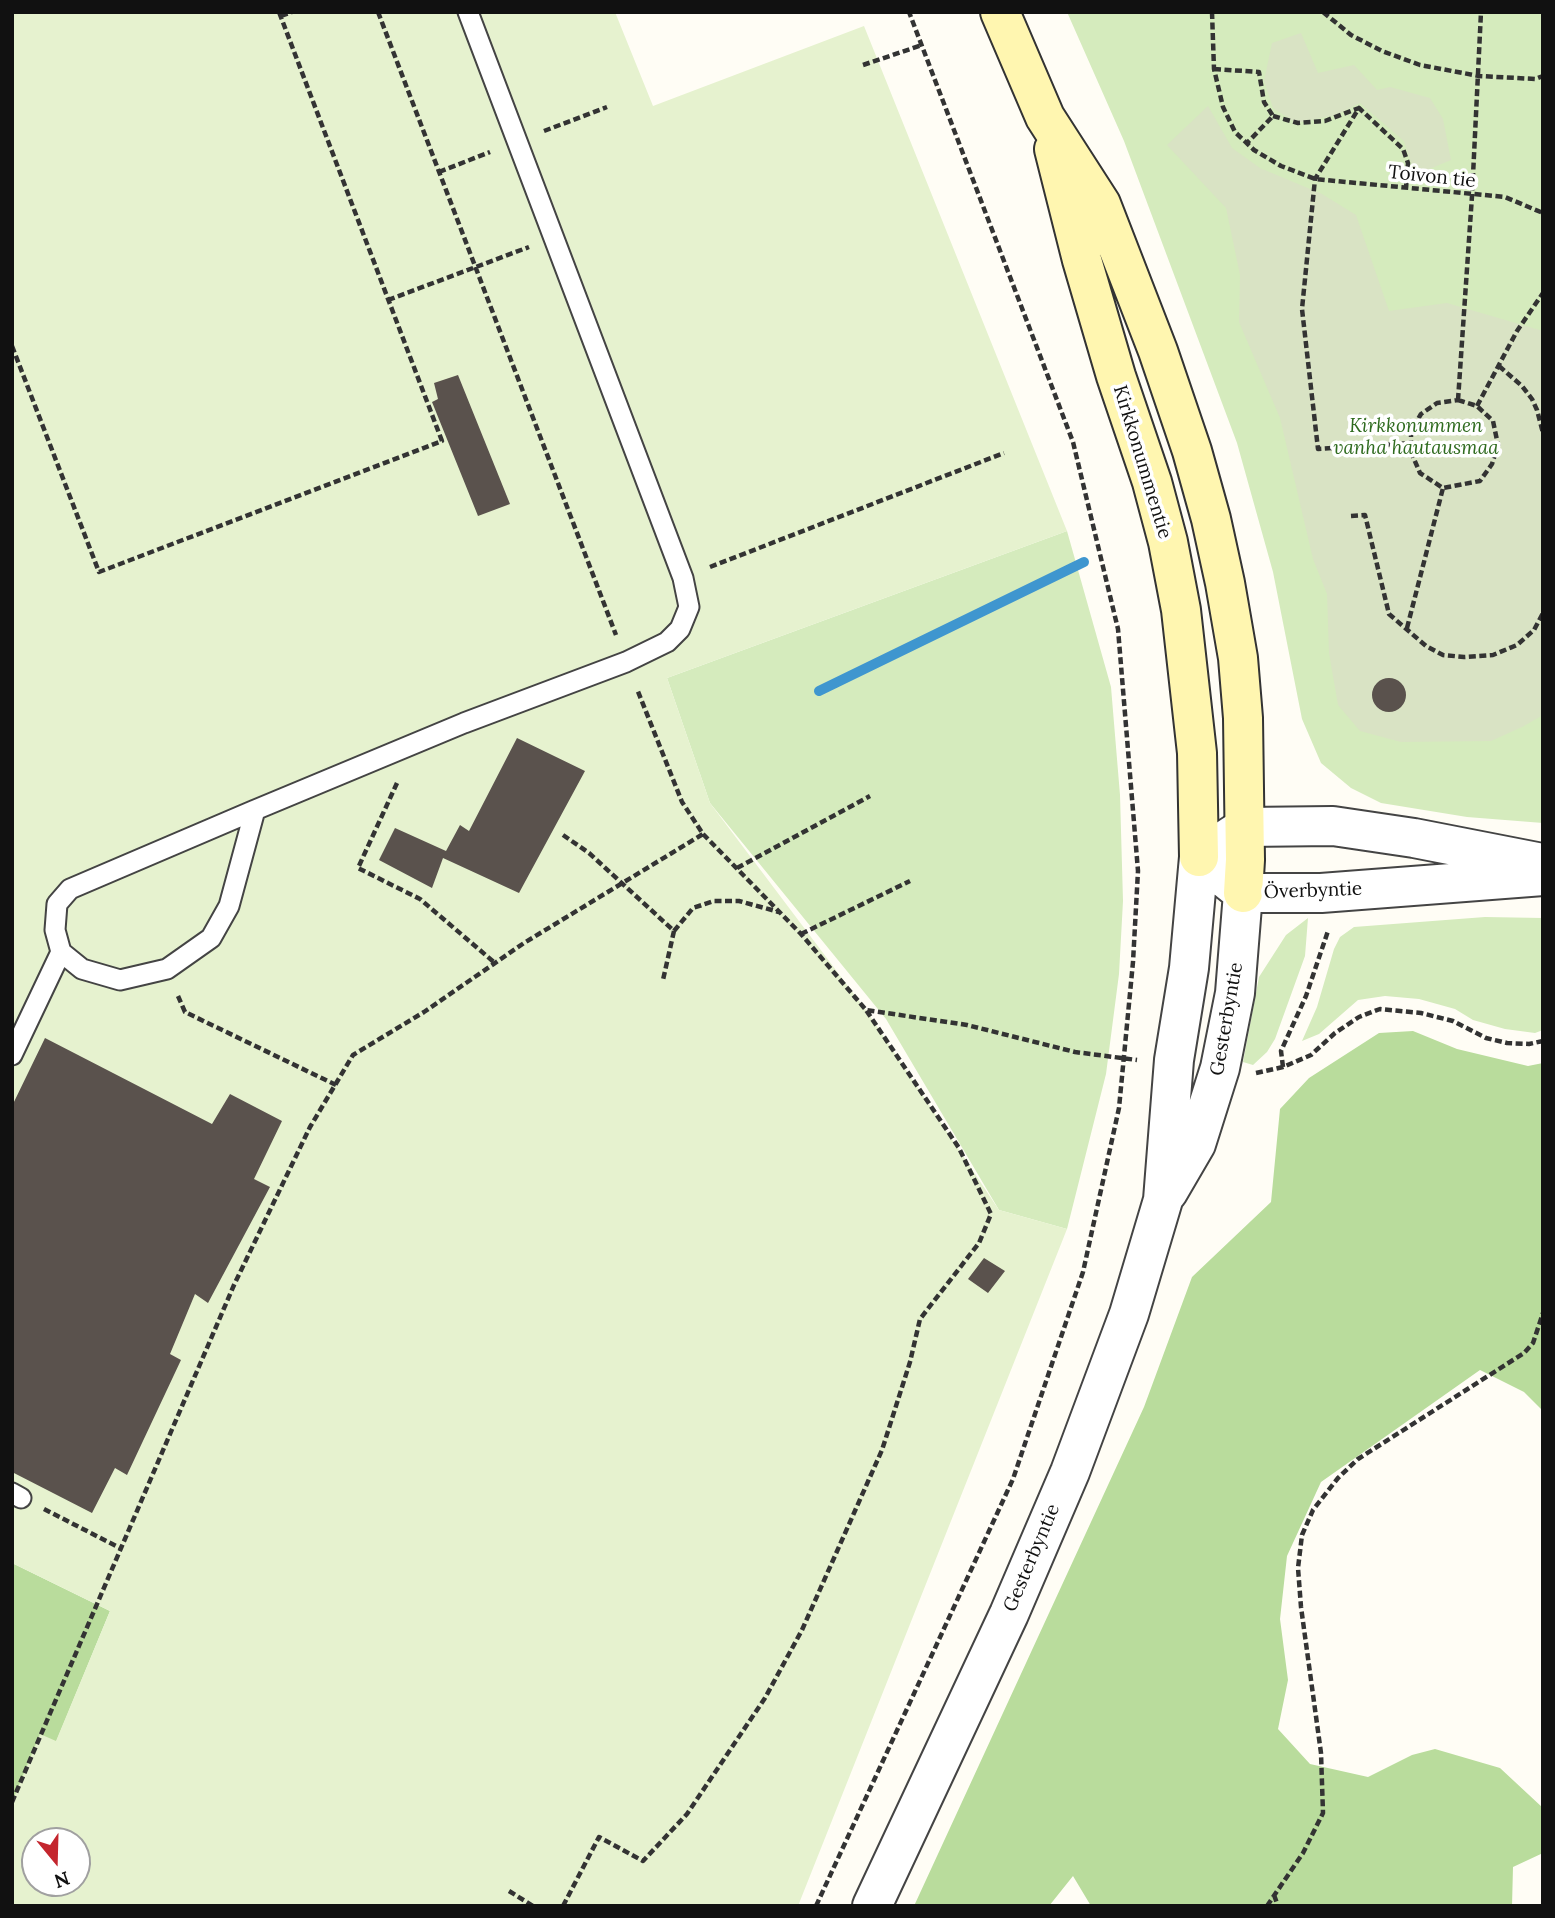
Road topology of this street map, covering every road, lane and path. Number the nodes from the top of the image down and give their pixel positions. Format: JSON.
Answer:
{"nodes":[{"id":1,"x":292,"y":12,"type":"edge"},
{"id":2,"x":378,"y":12,"type":"edge"},
{"id":3,"x":468,"y":12,"type":"edge"},
{"id":4,"x":909,"y":12,"type":"edge"},
{"id":5,"x":1000,"y":12,"type":"edge"},
{"id":6,"x":1212,"y":12,"type":"edge"},
{"id":7,"x":1323,"y":12,"type":"edge"},
{"id":8,"x":1481,"y":12,"type":"edge"},
{"id":9,"x":280,"y":14,"type":"edge"},
{"id":10,"x":922,"y":45,"type":"junction"},
{"id":11,"x":863,"y":65,"type":"dead end"},
{"id":12,"x":1214,"y":69,"type":"junction"},
{"id":13,"x":1479,"y":76,"type":"junction"},
{"id":14,"x":1543,"y":76,"type":"edge"},
{"id":15,"x":1359,"y":108,"type":"junction"},
{"id":16,"x":1273,"y":116,"type":"junction"},
{"id":17,"x":1045,"y":117,"type":"junction"},
{"id":18,"x":1247,"y":144,"type":"junction"},
{"id":19,"x":1315,"y":179,"type":"junction"},
{"id":20,"x":1406,"y":188,"type":"junction"},
{"id":21,"x":1472,"y":195,"type":"junction"},
{"id":22,"x":1543,"y":213,"type":"edge"},
{"id":23,"x":553,"y":238,"type":"junction"},
{"id":24,"x":476,"y":267,"type":"junction"},
{"id":25,"x":1543,"y":293,"type":"edge"},
{"id":26,"x":388,"y":300,"type":"junction"},
{"id":27,"x":12,"y":346,"type":"edge"},
{"id":28,"x":1499,"y":366,"type":"junction"},
{"id":29,"x":1458,"y":400,"type":"junction"},
{"id":30,"x":1477,"y":406,"type":"junction"},
{"id":31,"x":1543,"y":433,"type":"edge"},
{"id":32,"x":1411,"y":443,"type":"junction"},
{"id":33,"x":1004,"y":453,"type":"dead end"},
{"id":34,"x":1443,"y":488,"type":"junction"},
{"id":35,"x":1351,"y":516,"type":"dead end"},
{"id":36,"x":684,"y":578,"type":"junction"},
{"id":37,"x":1543,"y":613,"type":"edge"},
{"id":38,"x":1407,"y":628,"type":"junction"},
{"id":39,"x":626,"y":662,"type":"junction"},
{"id":40,"x":416,"y":743,"type":"junction"},
{"id":41,"x":870,"y":796,"type":"dead end"},
{"id":42,"x":255,"y":810,"type":"junction"},
{"id":43,"x":1245,"y":827,"type":"junction"},
{"id":44,"x":703,"y":834,"type":"junction"},
{"id":45,"x":563,"y":835,"type":"dead end"},
{"id":46,"x":1199,"y":857,"type":"junction"},
{"id":47,"x":1543,"y":863,"type":"edge"},
{"id":48,"x":737,"y":868,"type":"junction"},
{"id":49,"x":1543,"y":876,"type":"edge"},
{"id":50,"x":910,"y":881,"type":"dead end"},
{"id":51,"x":622,"y":883,"type":"junction"},
{"id":52,"x":1243,"y":893,"type":"junction"},
{"id":53,"x":779,"y":912,"type":"junction"},
{"id":54,"x":1331,"y":928,"type":"dead end"},
{"id":55,"x":674,"y":931,"type":"junction"},
{"id":56,"x":801,"y":934,"type":"junction"},
{"id":57,"x":61,"y":952,"type":"junction"},
{"id":58,"x":495,"y":963,"type":"junction"},
{"id":59,"x":167,"y":969,"type":"junction"},
{"id":60,"x":663,"y":980,"type":"dead end"},
{"id":61,"x":866,"y":1010,"type":"junction"},
{"id":62,"x":1543,"y":1041,"type":"edge"},
{"id":63,"x":12,"y":1055,"type":"edge"},
{"id":64,"x":1124,"y":1060,"type":"junction"},
{"id":65,"x":336,"y":1084,"type":"junction"},
{"id":66,"x":1163,"y":1200,"type":"junction"},
{"id":67,"x":1543,"y":1313,"type":"edge"},
{"id":68,"x":17,"y":1496,"type":"edge"},
{"id":69,"x":120,"y":1548,"type":"junction"},
{"id":70,"x":12,"y":1802,"type":"edge"},
{"id":71,"x":509,"y":1891,"type":"dead end"},
{"id":72,"x":1275,"y":1895,"type":"junction"},
{"id":73,"x":533,"y":1906,"type":"edge"},
{"id":74,"x":563,"y":1906,"type":"edge"},
{"id":75,"x":816,"y":1906,"type":"edge"},
{"id":76,"x":872,"y":1906,"type":"edge"},
{"id":77,"x":1267,"y":1906,"type":"edge"},
{"id":78,"x":1278,"y":1906,"type":"edge"}],
"edges":[{"from":1,"to":9,"type":"path"},
{"from":2,"to":24,"type":"path"},
{"from":3,"to":23,"type":"lane"},
{"from":4,"to":10,"type":"path"},
{"from":5,"to":17,"type":"main road","name":"Kirkkonummentie"},
{"from":6,"to":12,"type":"path"},
{"from":7,"to":13,"type":"path"},
{"from":8,"to":13,"type":"path"},
{"from":9,"to":26,"type":"path"},
{"from":10,"to":11,"type":"path"},
{"from":10,"to":64,"type":"path"},
{"from":12,"to":16,"type":"path"},
{"from":12,"to":18,"type":"path"},
{"from":13,"to":14,"type":"path"},
{"from":13,"to":21,"type":"path"},
{"from":15,"to":16,"type":"path"},
{"from":15,"to":19,"type":"path"},
{"from":15,"to":20,"type":"path"},
{"from":16,"to":18,"type":"path"},
{"from":17,"to":43,"type":"main road","name":"Kirkkonummentie"},
{"from":17,"to":46,"type":"main road","name":"Kirkkonummentie"},
{"from":18,"to":19,"type":"path","name":"Toivon tie"},
{"from":19,"to":20,"type":"path","name":"Toivon tie"},
{"from":19,"to":32,"type":"path"},
{"from":20,"to":21,"type":"path","name":"Toivon tie"},
{"from":21,"to":22,"type":"path","name":"Toivon tie"},
{"from":21,"to":29,"type":"path"},
{"from":23,"to":24,"type":"path"},
{"from":23,"to":36,"type":"lane"},
{"from":24,"to":26,"type":"path"},
{"from":24,"to":39,"type":"path"},
{"from":25,"to":28,"type":"path"},
{"from":26,"to":27,"type":"path"},
{"from":28,"to":30,"type":"path"},
{"from":28,"to":31,"type":"path"},
{"from":29,"to":30,"type":"path"},
{"from":29,"to":32,"type":"path"},
{"from":30,"to":34,"type":"path"},
{"from":32,"to":34,"type":"path"},
{"from":33,"to":36,"type":"path"},
{"from":34,"to":38,"type":"path"},
{"from":35,"to":38,"type":"path"},
{"from":36,"to":39,"type":"lane"},
{"from":37,"to":38,"type":"path"},
{"from":39,"to":40,"type":"lane"},
{"from":39,"to":44,"type":"path"},
{"from":40,"to":42,"type":"lane"},
{"from":40,"to":58,"type":"path"},
{"from":41,"to":48,"type":"path"},
{"from":42,"to":57,"type":"lane"},
{"from":42,"to":59,"type":"lane"},
{"from":43,"to":46,"type":"street"},
{"from":43,"to":47,"type":"street"},
{"from":43,"to":52,"type":"main road","name":"Gesterbyntie"},
{"from":44,"to":48,"type":"path"},
{"from":44,"to":51,"type":"path"},
{"from":45,"to":51,"type":"path"},
{"from":46,"to":52,"type":"street","name":"Överbyntie"},
{"from":46,"to":66,"type":"street","name":"Gesterbyntie"},
{"from":48,"to":53,"type":"path"},
{"from":49,"to":52,"type":"street","name":"Överbyntie"},
{"from":50,"to":56,"type":"path"},
{"from":51,"to":55,"type":"path"},
{"from":51,"to":58,"type":"path"},
{"from":52,"to":66,"type":"street","name":"Gesterbyntie"},
{"from":53,"to":55,"type":"path"},
{"from":53,"to":56,"type":"path"},
{"from":54,"to":62,"type":"path"},
{"from":55,"to":60,"type":"path"},
{"from":56,"to":61,"type":"path"},
{"from":57,"to":59,"type":"lane"},
{"from":57,"to":63,"type":"lane"},
{"from":58,"to":65,"type":"path"},
{"from":59,"to":65,"type":"path"},
{"from":61,"to":64,"type":"path"},
{"from":61,"to":74,"type":"path"},
{"from":64,"to":75,"type":"path"},
{"from":65,"to":69,"type":"path"},
{"from":66,"to":76,"type":"street","name":"Gesterbyntie"},
{"from":67,"to":72,"type":"path"},
{"from":68,"to":69,"type":"path"},
{"from":69,"to":70,"type":"path"},
{"from":71,"to":73,"type":"path"},
{"from":72,"to":77,"type":"path"},
{"from":72,"to":78,"type":"path"}]}
